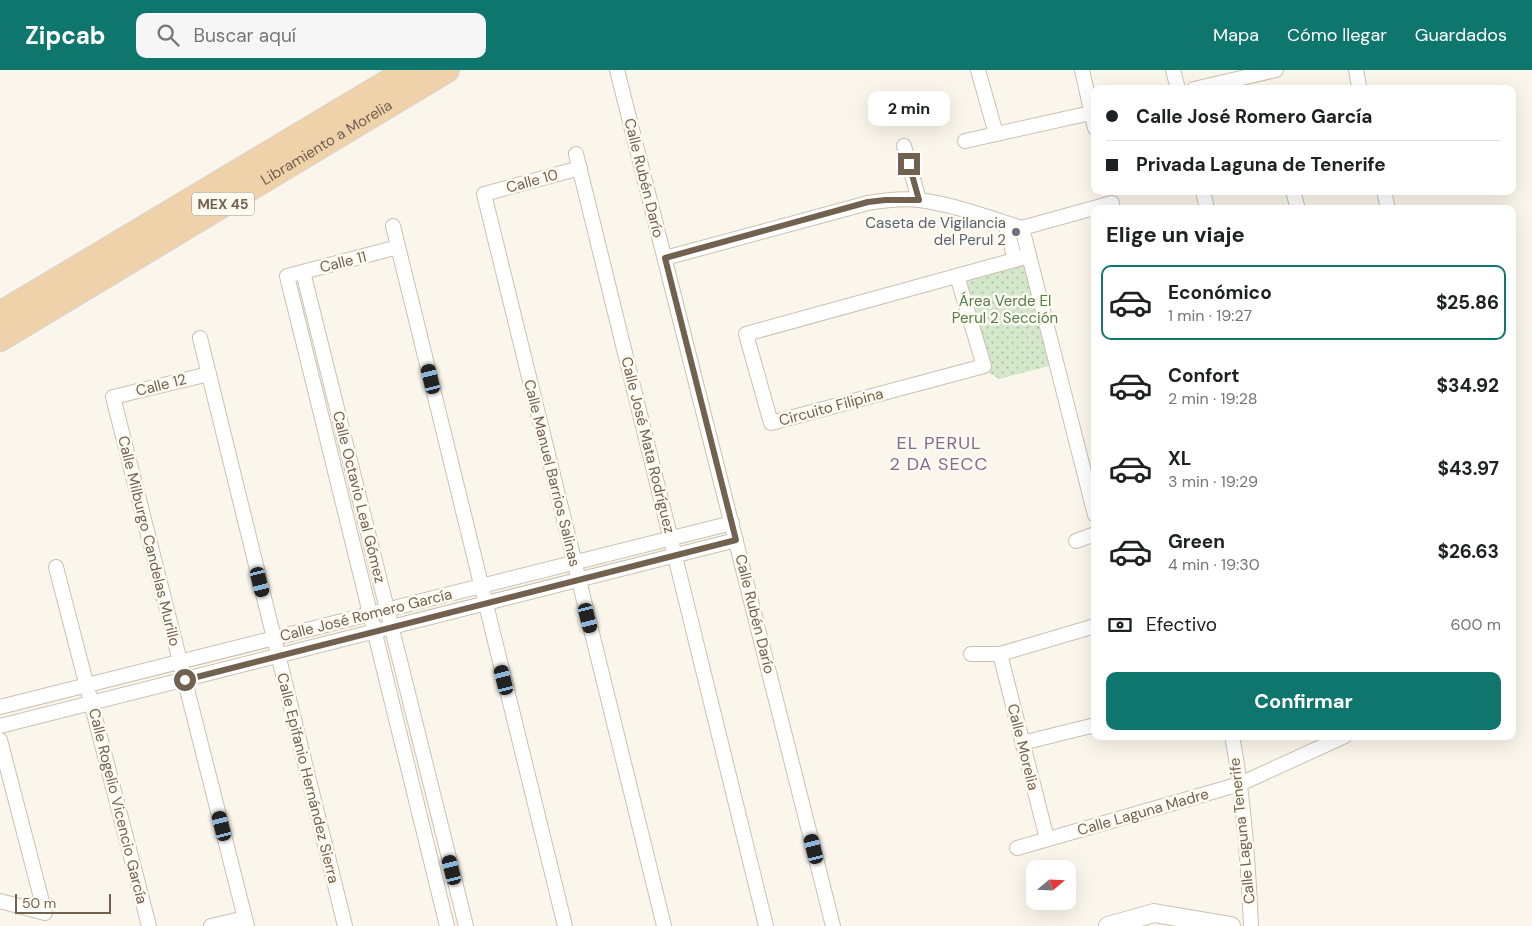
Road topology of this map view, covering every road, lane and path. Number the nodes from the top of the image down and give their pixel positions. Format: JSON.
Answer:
{"nodes":[{"id":1,"x":408,"y":70,"type":"edge"},
{"id":2,"x":447,"y":70,"type":"edge"},
{"id":3,"x":617,"y":70,"type":"edge"},
{"id":4,"x":978,"y":70,"type":"edge"},
{"id":5,"x":1082,"y":70,"type":"edge"},
{"id":6,"x":1174,"y":70,"type":"edge"},
{"id":7,"x":1356,"y":70,"type":"edge"},
{"id":8,"x":1269,"y":71,"type":"edge"},
{"id":9,"x":1177,"y":85,"type":"edge"},
{"id":10,"x":1211,"y":85,"type":"edge"},
{"id":11,"x":1359,"y":85,"type":"edge"},
{"id":12,"x":1091,"y":104,"type":"edge"},
{"id":13,"x":1091,"y":112,"type":"edge"},
{"id":14,"x":996,"y":134,"type":"junction"},
{"id":15,"x":965,"y":141,"type":"dead end"},
{"id":16,"x":904,"y":146,"type":"dead end"},
{"id":17,"x":576,"y":154,"type":"dead end"},
{"id":18,"x":580,"y":168,"type":"junction"},
{"id":19,"x":484,"y":194,"type":"joint"},
{"id":20,"x":919,"y":200,"type":"junction"},
{"id":21,"x":1112,"y":201,"type":"edge"},
{"id":22,"x":1099,"y":205,"type":"edge"},
{"id":23,"x":1091,"y":207,"type":"edge"},
{"id":24,"x":1005,"y":223,"type":"junction"},
{"id":25,"x":393,"y":226,"type":"dead end"},
{"id":26,"x":1022,"y":228,"type":"junction"},
{"id":27,"x":398,"y":248,"type":"junction"},
{"id":28,"x":1029,"y":256,"type":"junction"},
{"id":29,"x":665,"y":258,"type":"junction"},
{"id":30,"x":1015,"y":260,"type":"junction"},
{"id":31,"x":303,"y":272,"type":"junction"},
{"id":32,"x":287,"y":276,"type":"joint"},
{"id":33,"x":957,"y":276,"type":"junction"},
{"id":34,"x":0,"y":314,"type":"edge"},
{"id":35,"x":200,"y":338,"type":"dead end"},
{"id":36,"x":0,"y":339,"type":"edge"},
{"id":37,"x":209,"y":374,"type":"junction"},
{"id":38,"x":113,"y":397,"type":"joint"},
{"id":39,"x":1091,"y":499,"type":"edge"},
{"id":40,"x":732,"y":523,"type":"junction"},
{"id":41,"x":1091,"y":535,"type":"edge"},
{"id":42,"x":670,"y":538,"type":"junction"},
{"id":43,"x":736,"y":540,"type":"junction"},
{"id":44,"x":1076,"y":541,"type":"dead end"},
{"id":45,"x":675,"y":556,"type":"junction"},
{"id":46,"x":574,"y":562,"type":"junction"},
{"id":47,"x":56,"y":567,"type":"dead end"},
{"id":48,"x":579,"y":580,"type":"junction"},
{"id":49,"x":481,"y":586,"type":"junction"},
{"id":50,"x":486,"y":604,"type":"junction"},
{"id":51,"x":387,"y":610,"type":"junction"},
{"id":52,"x":370,"y":614,"type":"junction"},
{"id":53,"x":1091,"y":627,"type":"edge"},
{"id":54,"x":392,"y":628,"type":"junction"},
{"id":55,"x":375,"y":632,"type":"junction"},
{"id":56,"x":274,"y":638,"type":"junction"},
{"id":57,"x":971,"y":654,"type":"dead end"},
{"id":58,"x":1000,"y":654,"type":"junction"},
{"id":59,"x":278,"y":656,"type":"junction"},
{"id":60,"x":180,"y":662,"type":"junction"},
{"id":61,"x":185,"y":680,"type":"junction"},
{"id":62,"x":87,"y":685,"type":"junction"},
{"id":63,"x":91,"y":703,"type":"junction"},
{"id":64,"x":0,"y":707,"type":"edge"},
{"id":65,"x":0,"y":726,"type":"edge"},
{"id":66,"x":1091,"y":726,"type":"edge"},
{"id":67,"x":0,"y":740,"type":"edge"},
{"id":68,"x":1233,"y":740,"type":"edge"},
{"id":69,"x":1337,"y":740,"type":"edge"},
{"id":70,"x":1022,"y":743,"type":"junction"},
{"id":71,"x":1240,"y":784,"type":"junction"},
{"id":72,"x":1047,"y":839,"type":"junction"},
{"id":73,"x":1017,"y":848,"type":"dead end"},
{"id":74,"x":0,"y":901,"type":"edge"},
{"id":75,"x":246,"y":922,"type":"edge"},
{"id":76,"x":149,"y":926,"type":"edge"},
{"id":77,"x":211,"y":926,"type":"edge"},
{"id":78,"x":345,"y":926,"type":"edge"},
{"id":79,"x":447,"y":926,"type":"edge"},
{"id":80,"x":466,"y":926,"type":"edge"},
{"id":81,"x":565,"y":926,"type":"edge"},
{"id":82,"x":664,"y":926,"type":"edge"},
{"id":83,"x":766,"y":926,"type":"edge"},
{"id":84,"x":834,"y":926,"type":"edge"},
{"id":85,"x":1108,"y":926,"type":"edge"},
{"id":86,"x":1232,"y":926,"type":"edge"},
{"id":87,"x":1251,"y":926,"type":"edge"}],
"edges":[{"from":1,"to":34,"type":"highway","name":"Libramiento a Morelia","number":"MEX 45"},
{"from":2,"to":36,"type":"highway","name":"Libramiento a Morelia","number":"MEX 45"},
{"from":3,"to":29,"type":"street","name":"Calle Rubén Darío"},
{"from":4,"to":14,"type":"street"},
{"from":5,"to":12,"type":"street"},
{"from":6,"to":9,"type":"street"},
{"from":7,"to":11,"type":"street"},
{"from":8,"to":10,"type":"street"},
{"from":13,"to":14,"type":"street"},
{"from":14,"to":15,"type":"street"},
{"from":16,"to":20,"type":"street"},
{"from":17,"to":18,"type":"street","name":"Calle José Mata Rodríguez"},
{"from":18,"to":19,"type":"street","name":"Calle 10"},
{"from":18,"to":42,"type":"street","name":"Calle José Mata Rodríguez"},
{"from":19,"to":46,"type":"street","name":"Calle Manuel Barrios Salinas"},
{"from":20,"to":24,"type":"street"},
{"from":20,"to":29,"type":"street"},
{"from":21,"to":22,"type":"street"},
{"from":23,"to":26,"type":"street"},
{"from":24,"to":26,"type":"street"},
{"from":24,"to":30,"type":"street"},
{"from":25,"to":27,"type":"street"},
{"from":26,"to":28,"type":"street"},
{"from":27,"to":31,"type":"street","name":"Calle 11"},
{"from":27,"to":49,"type":"street"},
{"from":28,"to":30,"type":"street","name":"Circuito Filipina"},
{"from":28,"to":39,"type":"street"},
{"from":29,"to":40,"type":"street","name":"Calle Rubén Darío"},
{"from":30,"to":33,"type":"street","name":"Circuito Filipina"},
{"from":31,"to":32,"type":"street","name":"Calle 11"},
{"from":31,"to":51,"type":"street","name":"Calle Octavio Leal Gómez"},
{"from":32,"to":52,"type":"street","name":"Calle Octavio Leal Gómez"},
{"from":33,"to":33,"type":"street","name":"Circuito Filipina"},
{"from":35,"to":37,"type":"street","name":"Calle Epifanio Hernández Sierra"},
{"from":37,"to":38,"type":"street","name":"Calle 12"},
{"from":37,"to":56,"type":"street","name":"Calle Epifanio Hernández Sierra"},
{"from":38,"to":60,"type":"street","name":"Calle Milburgo Candelas Murillo"},
{"from":40,"to":42,"type":"street","name":"Calle José Romero García"},
{"from":40,"to":43,"type":"street","name":"Calle Rubén Darío"},
{"from":41,"to":44,"type":"street"},
{"from":42,"to":45,"type":"street","name":"Calle José Mata Rodríguez"},
{"from":42,"to":46,"type":"street","name":"Calle José Romero García"},
{"from":43,"to":45,"type":"street","name":"Calle José Romero García"},
{"from":43,"to":84,"type":"street","name":"Calle Rubén Darío"},
{"from":45,"to":48,"type":"street","name":"Calle José Romero García"},
{"from":45,"to":83,"type":"street","name":"Calle José Mata Rodríguez"},
{"from":46,"to":48,"type":"street","name":"Calle Manuel Barrios Salinas"},
{"from":46,"to":49,"type":"street","name":"Calle José Romero García"},
{"from":47,"to":62,"type":"street","name":"Calle Rogelio Vicencio García"},
{"from":48,"to":50,"type":"street","name":"Calle José Romero García"},
{"from":48,"to":82,"type":"street","name":"Calle Manuel Barrios Salinas"},
{"from":49,"to":50,"type":"street"},
{"from":49,"to":51,"type":"street","name":"Calle José Romero García"},
{"from":50,"to":54,"type":"street","name":"Calle José Romero García"},
{"from":50,"to":81,"type":"street"},
{"from":51,"to":52,"type":"street","name":"Calle José Romero García"},
{"from":51,"to":54,"type":"street","name":"Calle Octavio Leal Gómez"},
{"from":52,"to":55,"type":"street","name":"Calle Octavio Leal Gómez"},
{"from":52,"to":56,"type":"street","name":"Calle José Romero García"},
{"from":53,"to":58,"type":"street"},
{"from":54,"to":55,"type":"street","name":"Calle José Romero García"},
{"from":54,"to":80,"type":"street","name":"Calle Octavio Leal Gómez"},
{"from":55,"to":59,"type":"street","name":"Calle José Romero García"},
{"from":55,"to":79,"type":"street","name":"Calle Octavio Leal Gómez"},
{"from":56,"to":59,"type":"street","name":"Calle Epifanio Hernández Sierra"},
{"from":56,"to":60,"type":"street","name":"Calle José Romero García"},
{"from":57,"to":58,"type":"street"},
{"from":58,"to":70,"type":"street","name":"Calle Morelia"},
{"from":59,"to":61,"type":"street","name":"Calle José Romero García"},
{"from":59,"to":78,"type":"street","name":"Calle Epifanio Hernández Sierra"},
{"from":60,"to":61,"type":"street","name":"Calle Milburgo Candelas Murillo"},
{"from":60,"to":62,"type":"street","name":"Calle José Romero García"},
{"from":61,"to":63,"type":"street","name":"Calle José Romero García"},
{"from":61,"to":75,"type":"street","name":"Calle Milburgo Candelas Murillo"},
{"from":62,"to":63,"type":"street","name":"Calle Rogelio Vicencio García"},
{"from":62,"to":64,"type":"street","name":"Calle José Romero García"},
{"from":63,"to":65,"type":"street","name":"Calle José Romero García"},
{"from":63,"to":76,"type":"street","name":"Calle Rogelio Vicencio García"},
{"from":66,"to":70,"type":"street"},
{"from":67,"to":74,"type":"street"},
{"from":68,"to":71,"type":"street","name":"Calle Laguna Tenerife"},
{"from":69,"to":71,"type":"street","name":"Calle Laguna Madre"},
{"from":70,"to":72,"type":"street","name":"Calle Morelia"},
{"from":71,"to":72,"type":"street","name":"Calle Laguna Madre"},
{"from":71,"to":87,"type":"street","name":"Calle Laguna Tenerife"},
{"from":72,"to":73,"type":"street","name":"Calle Laguna Madre"},
{"from":75,"to":77,"type":"street"},
{"from":85,"to":86,"type":"street"}]}
